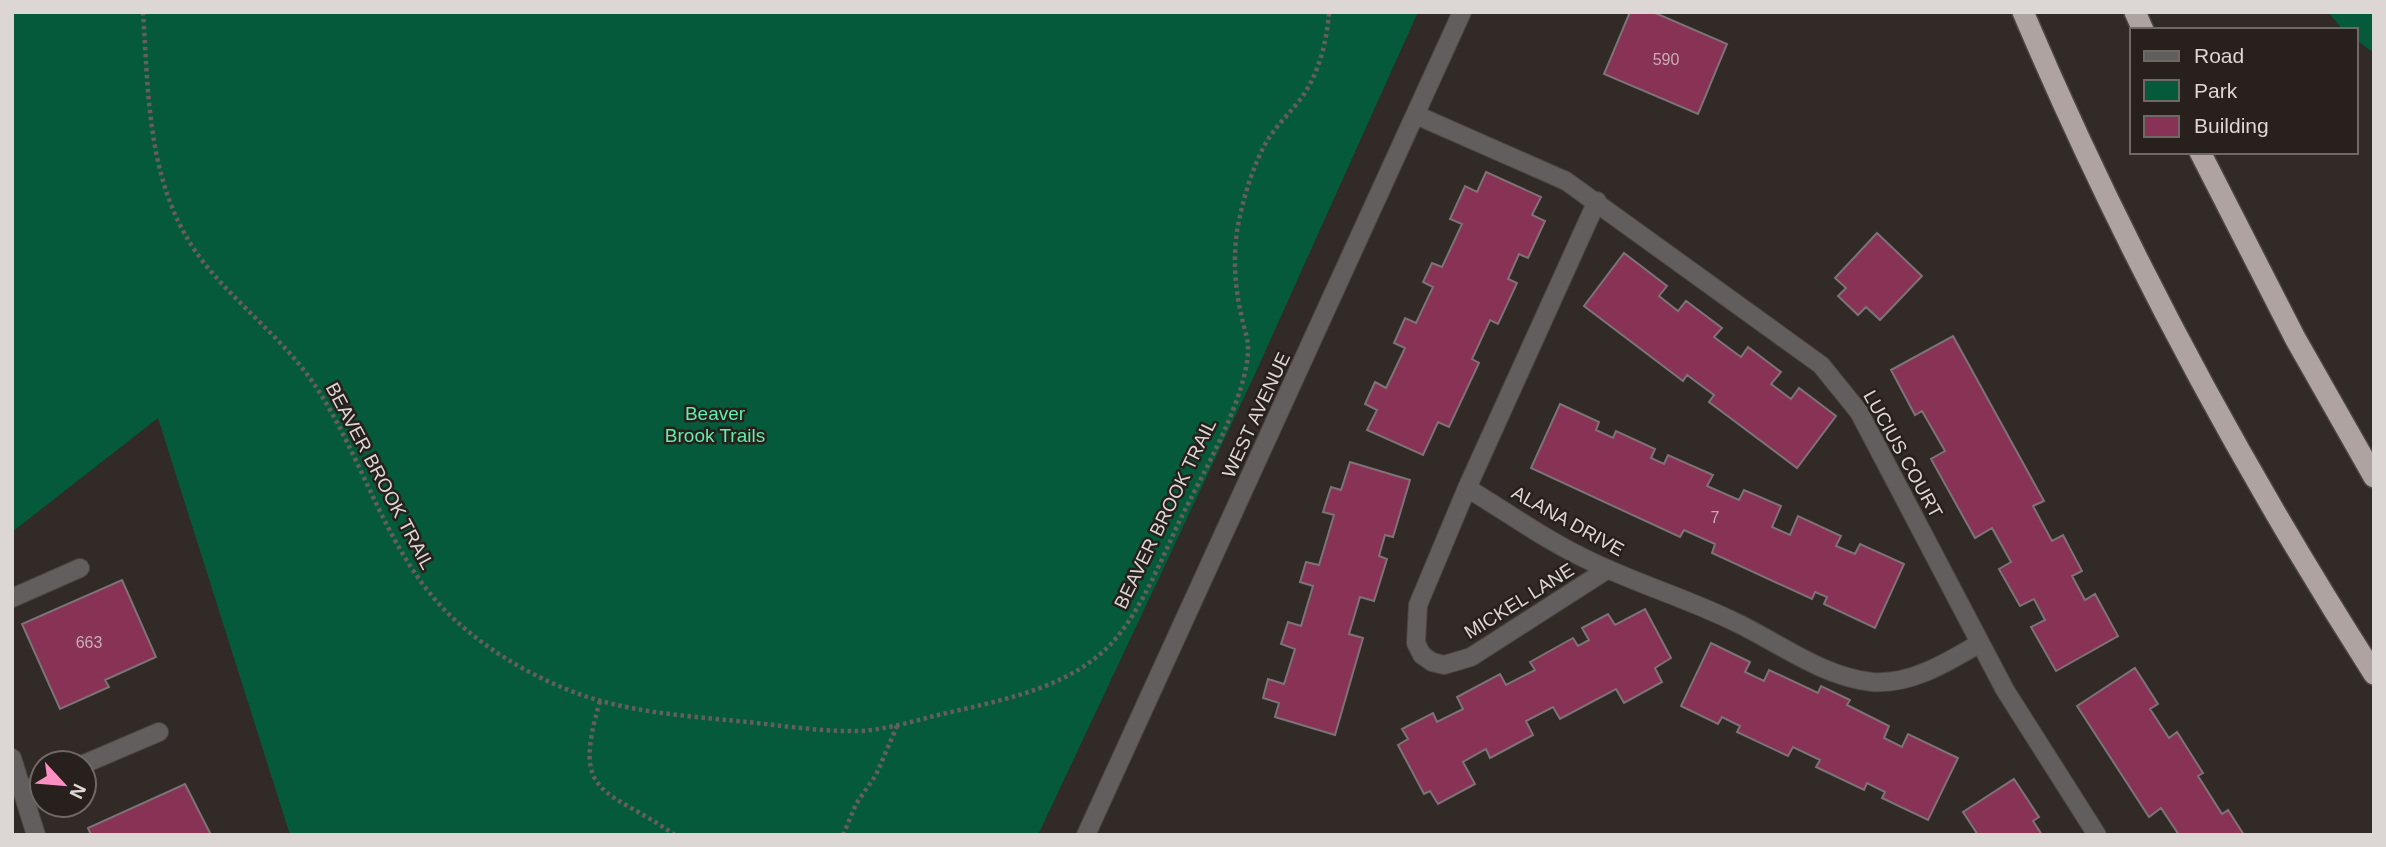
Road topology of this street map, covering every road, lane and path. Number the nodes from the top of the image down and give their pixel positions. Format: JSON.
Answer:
{"nodes":[{"id":1,"x":143,"y":12,"type":"edge"},
{"id":2,"x":1329,"y":12,"type":"edge"},
{"id":3,"x":1462,"y":12,"type":"edge"},
{"id":4,"x":2023,"y":12,"type":"edge"},
{"id":5,"x":2135,"y":12,"type":"edge"},
{"id":6,"x":2142,"y":28,"type":"edge"},
{"id":7,"x":1416,"y":116,"type":"junction"},
{"id":8,"x":2201,"y":154,"type":"edge"},
{"id":9,"x":1597,"y":201,"type":"junction"},
{"id":10,"x":2374,"y":477,"type":"edge"},
{"id":11,"x":1467,"y":488,"type":"junction"},
{"id":12,"x":80,"y":568,"type":"dead end"},
{"id":13,"x":1608,"y":569,"type":"junction"},
{"id":14,"x":12,"y":598,"type":"edge"},
{"id":15,"x":1980,"y":643,"type":"junction"},
{"id":16,"x":2374,"y":674,"type":"edge"},
{"id":17,"x":600,"y":701,"type":"junction"},
{"id":18,"x":897,"y":725,"type":"junction"},
{"id":19,"x":159,"y":732,"type":"dead end"},
{"id":20,"x":12,"y":758,"type":"edge"},
{"id":21,"x":98,"y":758,"type":"edge"},
{"id":22,"x":28,"y":789,"type":"edge"},
{"id":23,"x":22,"y":791,"type":"junction"},
{"id":24,"x":36,"y":835,"type":"edge"},
{"id":25,"x":675,"y":835,"type":"edge"},
{"id":26,"x":843,"y":835,"type":"edge"},
{"id":27,"x":1086,"y":835,"type":"edge"},
{"id":28,"x":2097,"y":835,"type":"edge"}],
"edges":[{"from":1,"to":17,"type":"path","name":"BEAVER BROOK TRAIL"},
{"from":2,"to":18,"type":"path","name":"BEAVER BROOK TRAIL"},
{"from":3,"to":7,"type":"street","name":"WEST AVENUE"},
{"from":4,"to":16,"type":"highway"},
{"from":5,"to":6,"type":"highway"},
{"from":7,"to":9,"type":"street","name":"LUCIUS COURT"},
{"from":7,"to":27,"type":"street","name":"WEST AVENUE"},
{"from":8,"to":10,"type":"highway"},
{"from":9,"to":11,"type":"street"},
{"from":9,"to":15,"type":"street","name":"LUCIUS COURT"},
{"from":11,"to":13,"type":"street","name":"ALANA DRIVE"},
{"from":11,"to":13,"type":"street","name":"MICKEL LANE"},
{"from":12,"to":14,"type":"street"},
{"from":13,"to":15,"type":"street","name":"ALANA DRIVE"},
{"from":15,"to":28,"type":"street","name":"LUCIUS COURT"},
{"from":17,"to":18,"type":"path","name":"BEAVER BROOK TRAIL"},
{"from":17,"to":25,"type":"path"},
{"from":18,"to":26,"type":"path"},
{"from":19,"to":21,"type":"street"},
{"from":20,"to":23,"type":"street"},
{"from":22,"to":23,"type":"street"},
{"from":23,"to":24,"type":"street"}]}
